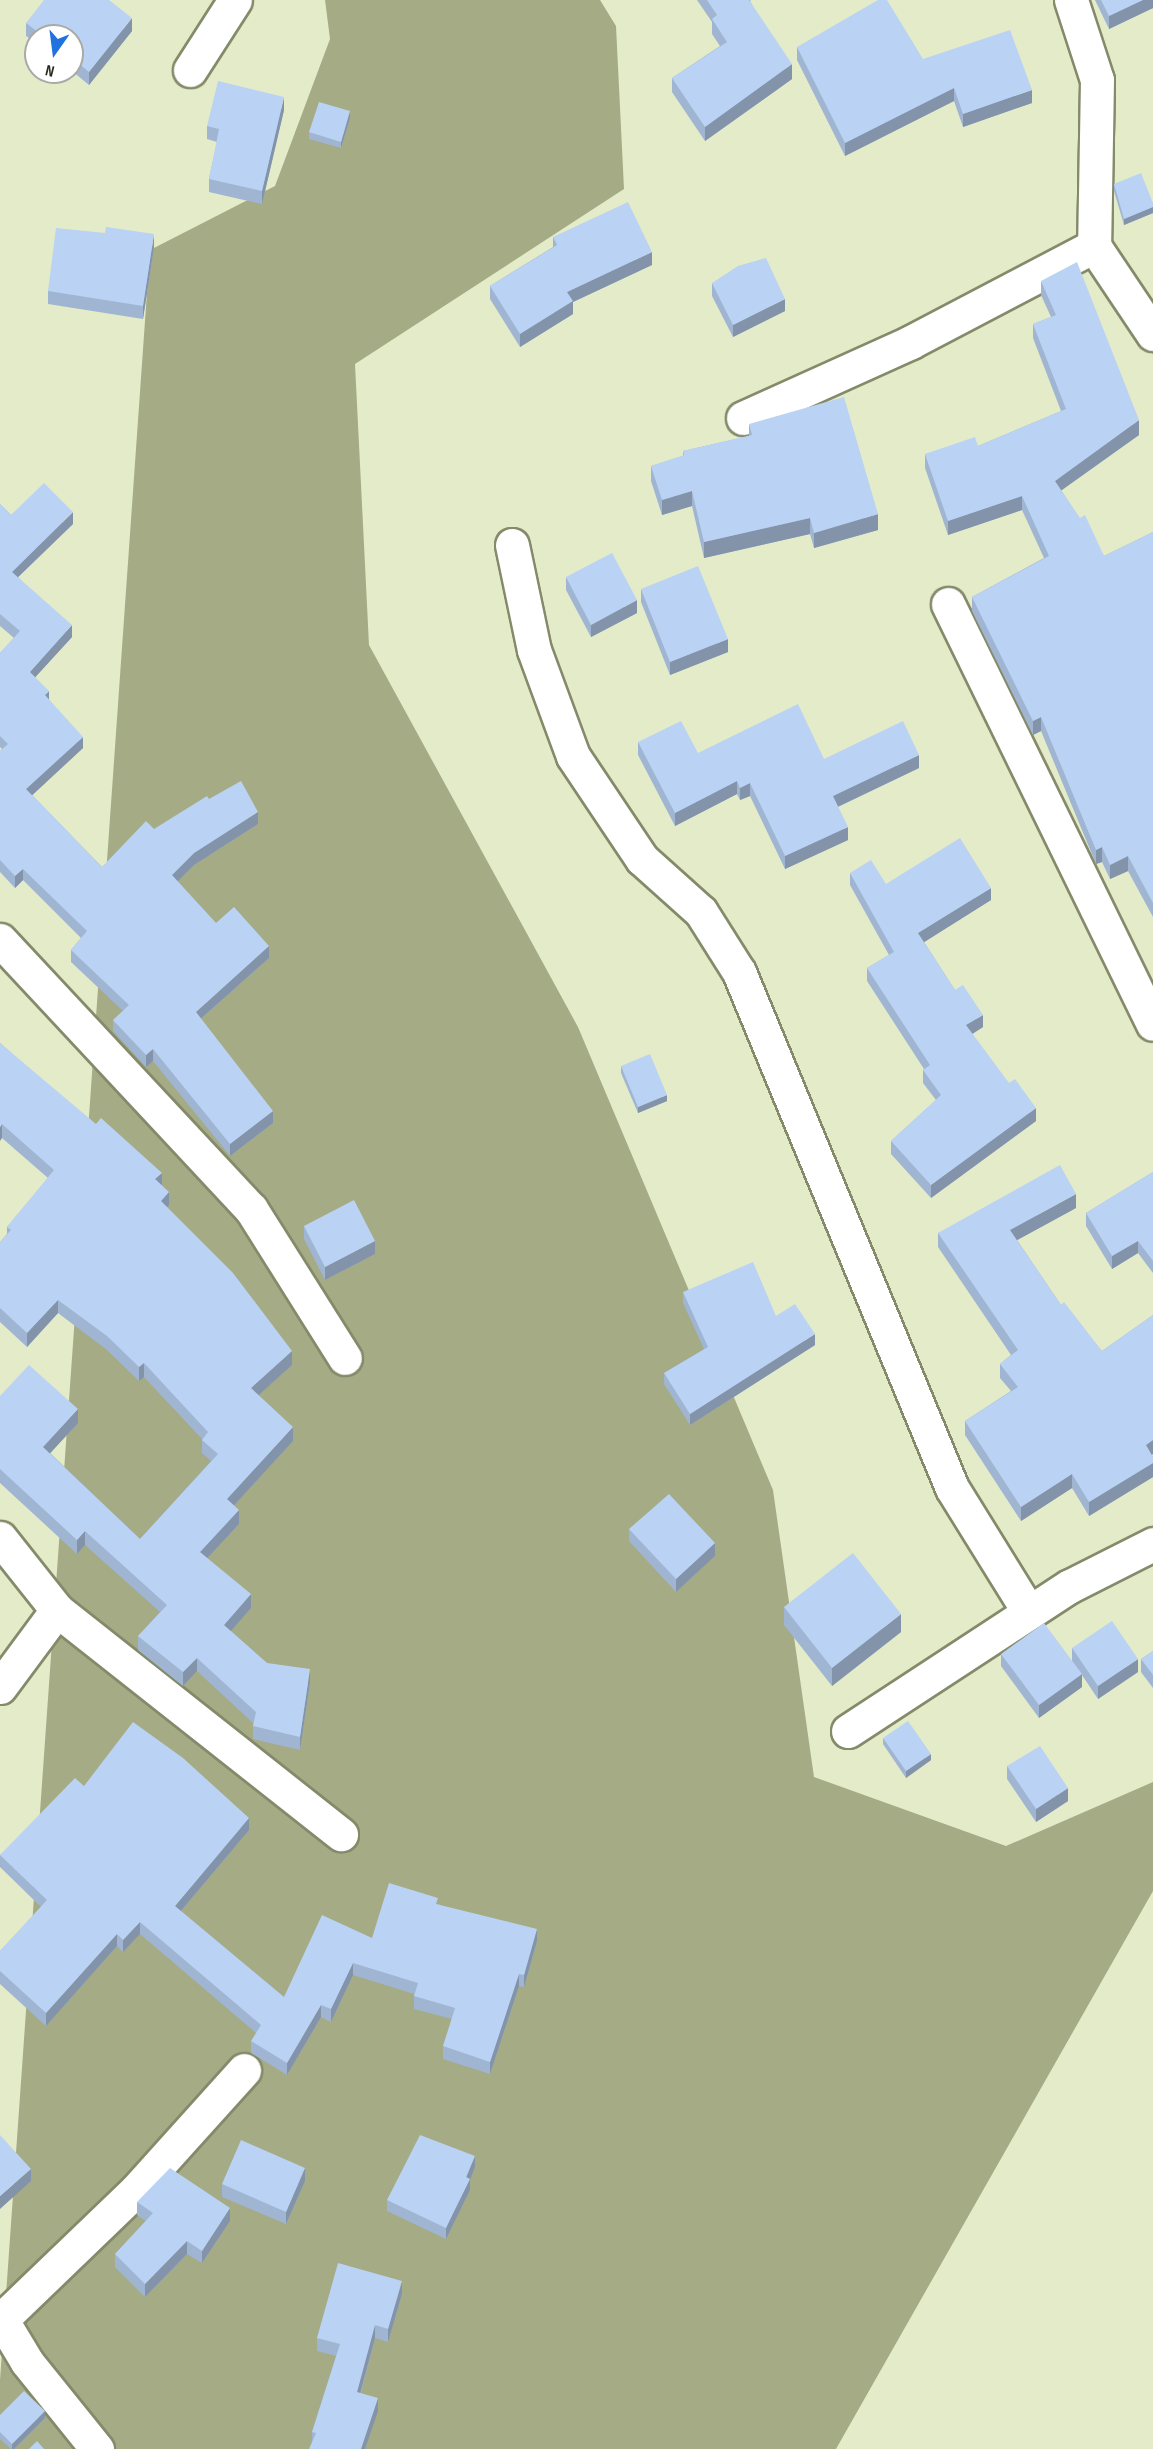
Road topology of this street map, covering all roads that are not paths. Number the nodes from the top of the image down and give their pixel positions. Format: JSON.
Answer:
{"nodes":[{"id":1,"x":235,"y":0,"type":"edge"},
{"id":2,"x":1071,"y":0,"type":"edge"},
{"id":3,"x":190,"y":70,"type":"dead end"},
{"id":4,"x":1094,"y":246,"type":"junction"},
{"id":5,"x":1153,"y":334,"type":"edge"},
{"id":6,"x":743,"y":418,"type":"dead end"},
{"id":7,"x":512,"y":545,"type":"dead end"},
{"id":8,"x":948,"y":604,"type":"dead end"},
{"id":9,"x":0,"y":940,"type":"edge"},
{"id":10,"x":1153,"y":1024,"type":"edge"},
{"id":11,"x":345,"y":1358,"type":"dead end"},
{"id":12,"x":0,"y":1538,"type":"edge"},
{"id":13,"x":1153,"y":1544,"type":"edge"},
{"id":14,"x":57,"y":1610,"type":"junction"},
{"id":15,"x":1029,"y":1612,"type":"junction"},
{"id":16,"x":0,"y":1687,"type":"edge"},
{"id":17,"x":848,"y":1731,"type":"dead end"},
{"id":18,"x":341,"y":1834,"type":"dead end"},
{"id":19,"x":244,"y":2070,"type":"dead end"},
{"id":20,"x":1,"y":2318,"type":"edge"},
{"id":21,"x":97,"y":2449,"type":"edge"}],
"edges":[{"from":1,"to":3,"type":"street"},
{"from":2,"to":4,"type":"street"},
{"from":4,"to":5,"type":"street"},
{"from":4,"to":6,"type":"street"},
{"from":7,"to":15,"type":"street"},
{"from":8,"to":10,"type":"street"},
{"from":9,"to":11,"type":"street"},
{"from":12,"to":14,"type":"street"},
{"from":13,"to":15,"type":"street"},
{"from":14,"to":16,"type":"street"},
{"from":14,"to":18,"type":"street"},
{"from":15,"to":17,"type":"street"},
{"from":19,"to":20,"type":"street"},
{"from":20,"to":21,"type":"street"}]}
